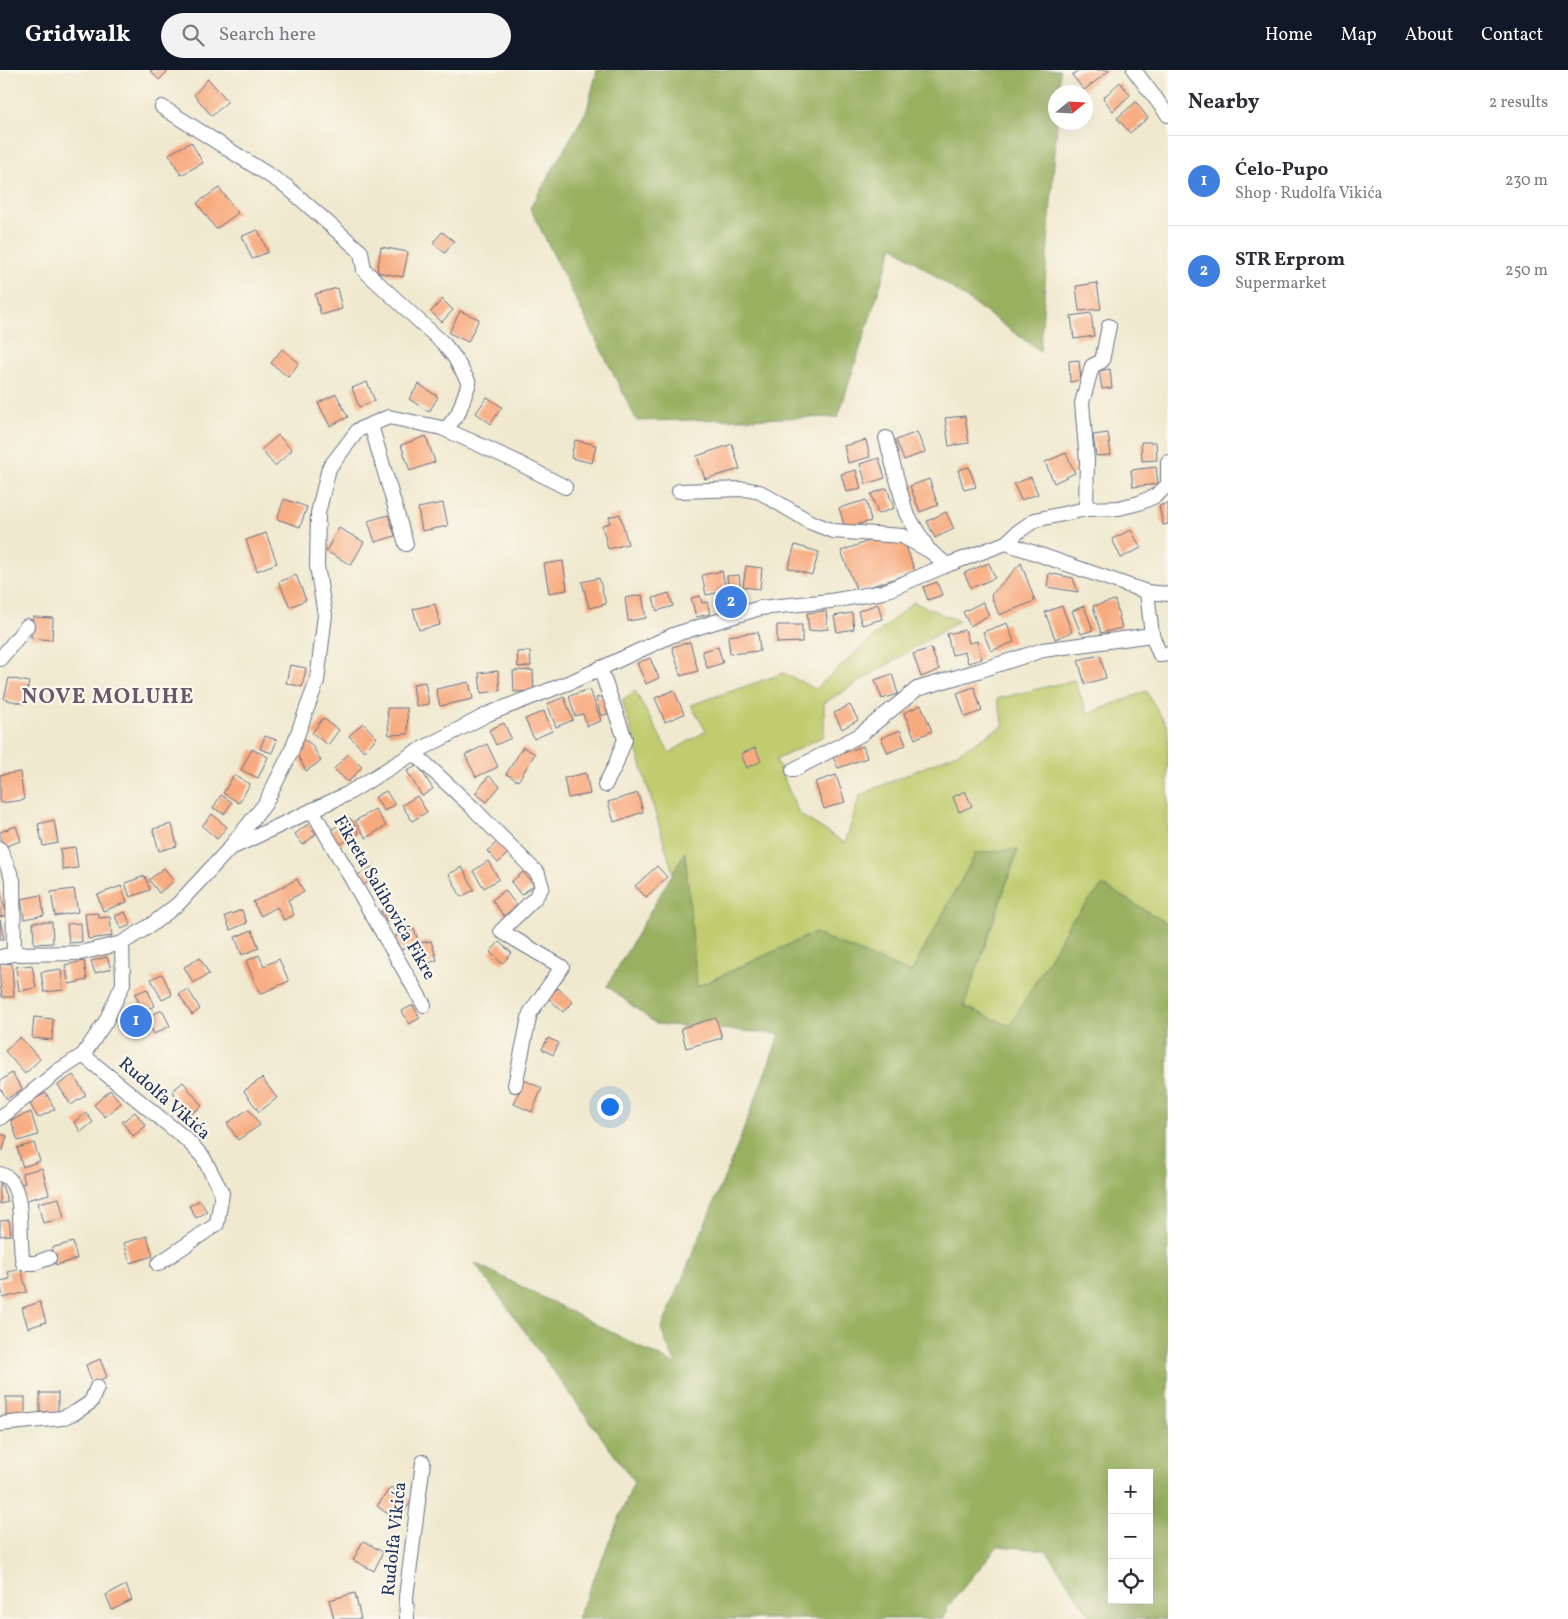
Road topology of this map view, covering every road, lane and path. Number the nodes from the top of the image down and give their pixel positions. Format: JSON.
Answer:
{"nodes":[{"id":1,"x":1134,"y":70,"type":"edge"},
{"id":2,"x":162,"y":107,"type":"dead end"},
{"id":3,"x":1168,"y":115,"type":"edge"},
{"id":4,"x":1109,"y":326,"type":"dead end"},
{"id":5,"x":371,"y":425,"type":"junction"},
{"id":6,"x":446,"y":430,"type":"junction"},
{"id":7,"x":886,"y":438,"type":"dead end"},
{"id":8,"x":1168,"y":462,"type":"edge"},
{"id":9,"x":1168,"y":485,"type":"edge"},
{"id":10,"x":566,"y":487,"type":"dead end"},
{"id":11,"x":678,"y":491,"type":"dead end"},
{"id":12,"x":1086,"y":509,"type":"junction"},
{"id":13,"x":1006,"y":543,"type":"junction"},
{"id":14,"x":406,"y":544,"type":"dead end"},
{"id":15,"x":930,"y":552,"type":"junction"},
{"id":16,"x":947,"y":564,"type":"junction"},
{"id":17,"x":1147,"y":592,"type":"junction"},
{"id":18,"x":1168,"y":594,"type":"edge"},
{"id":19,"x":27,"y":626,"type":"dead end"},
{"id":20,"x":1152,"y":634,"type":"junction"},
{"id":21,"x":1168,"y":654,"type":"edge"},
{"id":22,"x":0,"y":659,"type":"edge"},
{"id":23,"x":600,"y":668,"type":"junction"},
{"id":24,"x":414,"y":753,"type":"junction"},
{"id":25,"x":793,"y":770,"type":"dead end"},
{"id":26,"x":604,"y":786,"type":"dead end"},
{"id":27,"x":312,"y":810,"type":"junction"},
{"id":28,"x":229,"y":848,"type":"junction"},
{"id":29,"x":0,"y":849,"type":"edge"},
{"id":30,"x":122,"y":943,"type":"junction"},
{"id":31,"x":7,"y":955,"type":"edge"},
{"id":32,"x":424,"y":1005,"type":"dead end"},
{"id":33,"x":83,"y":1055,"type":"junction"},
{"id":34,"x":515,"y":1085,"type":"dead end"},
{"id":35,"x":0,"y":1118,"type":"edge"},
{"id":36,"x":0,"y":1174,"type":"edge"},
{"id":37,"x":49,"y":1258,"type":"dead end"},
{"id":38,"x":158,"y":1264,"type":"dead end"},
{"id":39,"x":97,"y":1388,"type":"dead end"},
{"id":40,"x":0,"y":1424,"type":"edge"},
{"id":41,"x":423,"y":1462,"type":"dead end"},
{"id":42,"x":407,"y":1619,"type":"edge"}],
"edges":[{"from":1,"to":3,"type":"street"},
{"from":2,"to":6,"type":"street"},
{"from":4,"to":12,"type":"street"},
{"from":5,"to":6,"type":"street","name":"Fikreta Salihovića Fikre"},
{"from":5,"to":14,"type":"street"},
{"from":5,"to":28,"type":"street","name":"Fikreta Salihovića Fikre"},
{"from":6,"to":10,"type":"street","name":"Fikreta Salihovića Fikre"},
{"from":7,"to":15,"type":"street"},
{"from":8,"to":9,"type":"street","name":"Fikreta Salihovića Fikre"},
{"from":9,"to":12,"type":"street","name":"Fikreta Salihovića Fikre"},
{"from":11,"to":15,"type":"street"},
{"from":12,"to":13,"type":"street","name":"Fikreta Salihovića Fikre"},
{"from":13,"to":16,"type":"street","name":"Fikreta Salihovića Fikre"},
{"from":13,"to":17,"type":"street"},
{"from":15,"to":16,"type":"street"},
{"from":16,"to":23,"type":"street","name":"Fikreta Salihovića Fikre"},
{"from":17,"to":18,"type":"street"},
{"from":17,"to":20,"type":"street"},
{"from":19,"to":22,"type":"street"},
{"from":20,"to":21,"type":"street"},
{"from":20,"to":25,"type":"street"},
{"from":23,"to":24,"type":"street","name":"Fikreta Salihovića Fikre"},
{"from":23,"to":26,"type":"street"},
{"from":24,"to":27,"type":"street","name":"Fikreta Salihovića Fikre"},
{"from":24,"to":34,"type":"street"},
{"from":27,"to":28,"type":"street","name":"Fikreta Salihovića Fikre"},
{"from":27,"to":32,"type":"street","name":"Fikreta Salihovića Fikre"},
{"from":28,"to":30,"type":"street","name":"Fikreta Salihovića Fikre"},
{"from":29,"to":31,"type":"street","name":"Fikreta Salihovića Fikre"},
{"from":30,"to":31,"type":"street","name":"Fikreta Salihovića Fikre"},
{"from":30,"to":33,"type":"street"},
{"from":33,"to":35,"type":"street"},
{"from":33,"to":38,"type":"street","name":"Rudolfa Vikića"},
{"from":36,"to":37,"type":"street"},
{"from":39,"to":40,"type":"street"},
{"from":41,"to":42,"type":"street","name":"Rudolfa Vikića"}]}
